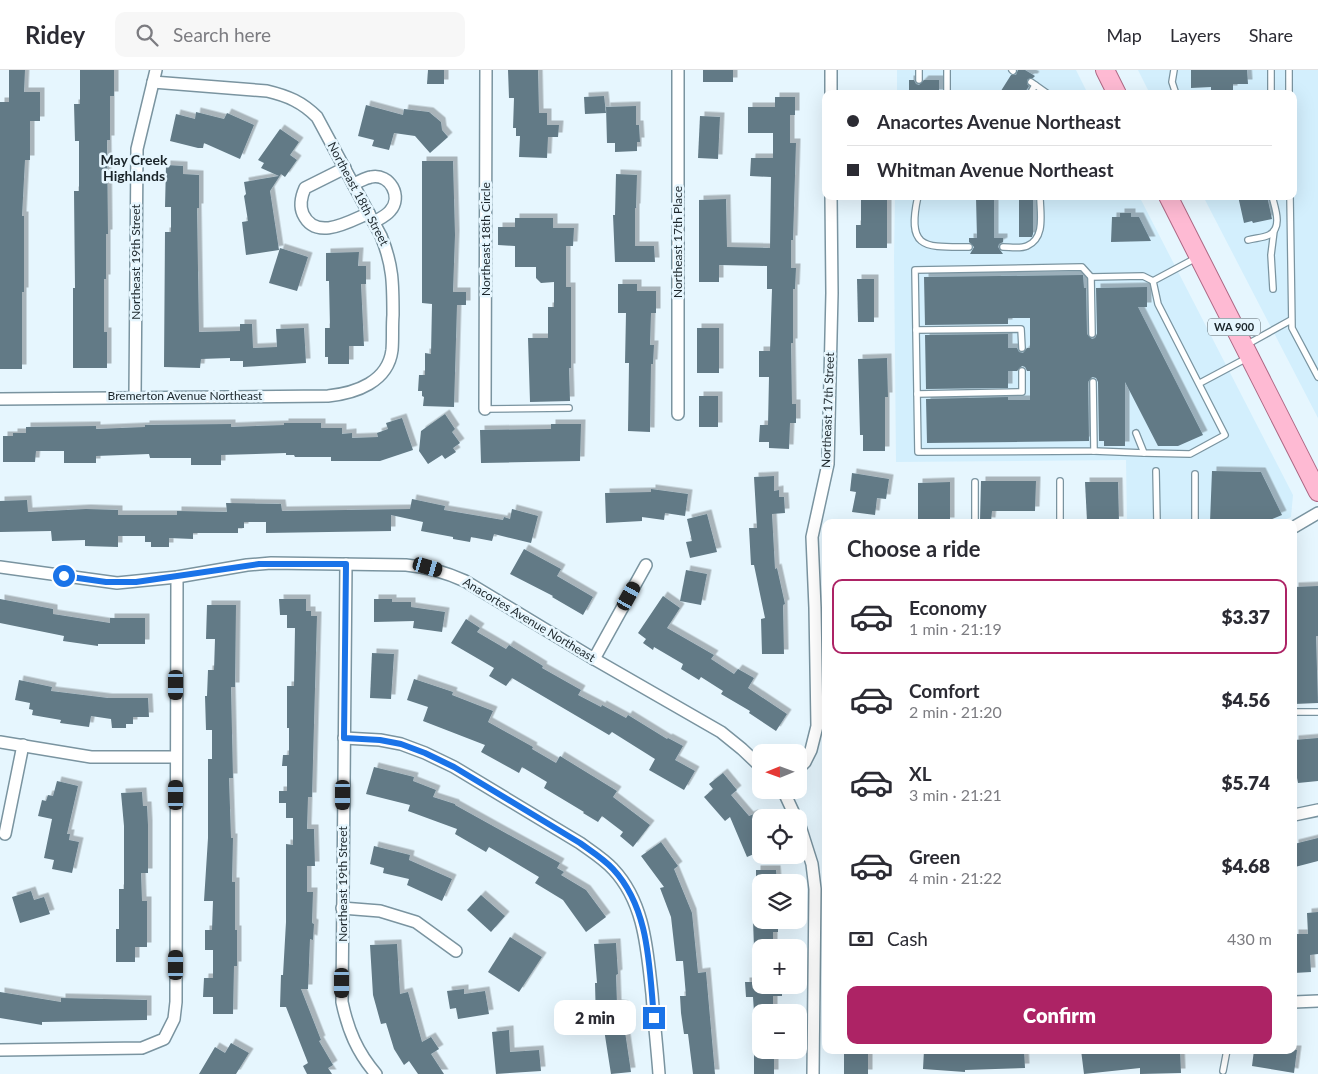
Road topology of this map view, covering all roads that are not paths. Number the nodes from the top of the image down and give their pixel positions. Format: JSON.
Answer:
{"nodes":[{"id":1,"x":156,"y":70,"type":"edge"},
{"id":2,"x":486,"y":70,"type":"edge"},
{"id":3,"x":678,"y":70,"type":"edge"},
{"id":4,"x":830,"y":70,"type":"edge"},
{"id":5,"x":919,"y":70,"type":"edge"},
{"id":6,"x":947,"y":70,"type":"edge"},
{"id":7,"x":1105,"y":70,"type":"edge"},
{"id":8,"x":1174,"y":70,"type":"edge"},
{"id":9,"x":1271,"y":70,"type":"edge"},
{"id":10,"x":1289,"y":70,"type":"edge"},
{"id":11,"x":919,"y":80,"type":"dead end"},
{"id":12,"x":153,"y":82,"type":"junction"},
{"id":13,"x":831,"y":90,"type":"edge"},
{"id":14,"x":947,"y":90,"type":"edge"},
{"id":15,"x":1031,"y":90,"type":"edge"},
{"id":16,"x":1042,"y":90,"type":"edge"},
{"id":17,"x":1115,"y":90,"type":"edge"},
{"id":18,"x":1175,"y":90,"type":"edge"},
{"id":19,"x":1271,"y":90,"type":"edge"},
{"id":20,"x":1289,"y":90,"type":"edge"},
{"id":21,"x":344,"y":168,"type":"junction"},
{"id":22,"x":353,"y":184,"type":"junction"},
{"id":23,"x":832,"y":200,"type":"edge"},
{"id":24,"x":917,"y":200,"type":"edge"},
{"id":25,"x":1040,"y":200,"type":"edge"},
{"id":26,"x":1170,"y":200,"type":"edge"},
{"id":27,"x":1273,"y":200,"type":"edge"},
{"id":28,"x":1290,"y":200,"type":"edge"},
{"id":29,"x":371,"y":217,"type":"junction"},
{"id":30,"x":1274,"y":230,"type":"junction"},
{"id":31,"x":1248,"y":240,"type":"dead end"},
{"id":32,"x":970,"y":247,"type":"dead end"},
{"id":33,"x":1003,"y":247,"type":"dead end"},
{"id":34,"x":1198,"y":256,"type":"junction"},
{"id":35,"x":1091,"y":277,"type":"junction"},
{"id":36,"x":1153,"y":281,"type":"junction"},
{"id":37,"x":1273,"y":289,"type":"dead end"},
{"id":38,"x":1291,"y":320,"type":"junction"},
{"id":39,"x":916,"y":330,"type":"junction"},
{"id":40,"x":1092,"y":334,"type":"dead end"},
{"id":41,"x":1022,"y":348,"type":"dead end"},
{"id":42,"x":1247,"y":352,"type":"junction"},
{"id":43,"x":1022,"y":371,"type":"dead end"},
{"id":44,"x":1318,"y":377,"type":"edge"},
{"id":45,"x":1093,"y":382,"type":"dead end"},
{"id":46,"x":1200,"y":384,"type":"junction"},
{"id":47,"x":369,"y":385,"type":"joint"},
{"id":48,"x":917,"y":394,"type":"junction"},
{"id":49,"x":135,"y":396,"type":"junction"},
{"id":50,"x":0,"y":398,"type":"edge"},
{"id":51,"x":569,"y":408,"type":"dead end"},
{"id":52,"x":485,"y":409,"type":"joint"},
{"id":53,"x":678,"y":414,"type":"dead end"},
{"id":54,"x":1136,"y":432,"type":"dead end"},
{"id":55,"x":1094,"y":451,"type":"junction"},
{"id":56,"x":1144,"y":453,"type":"junction"},
{"id":57,"x":1156,"y":471,"type":"dead end"},
{"id":58,"x":1195,"y":474,"type":"dead end"},
{"id":59,"x":1060,"y":481,"type":"dead end"},
{"id":60,"x":975,"y":482,"type":"dead end"},
{"id":61,"x":1318,"y":492,"type":"edge"},
{"id":62,"x":1318,"y":513,"type":"edge"},
{"id":63,"x":975,"y":519,"type":"edge"},
{"id":64,"x":1060,"y":519,"type":"edge"},
{"id":65,"x":1157,"y":519,"type":"edge"},
{"id":66,"x":1195,"y":519,"type":"edge"},
{"id":67,"x":1297,"y":525,"type":"edge"},
{"id":68,"x":346,"y":564,"type":"junction"},
{"id":69,"x":646,"y":565,"type":"dead end"},
{"id":70,"x":0,"y":568,"type":"edge"},
{"id":71,"x":177,"y":577,"type":"junction"},
{"id":72,"x":594,"y":659,"type":"junction"},
{"id":73,"x":1297,"y":712,"type":"edge"},
{"id":74,"x":1318,"y":712,"type":"edge"},
{"id":75,"x":344,"y":738,"type":"junction"},
{"id":76,"x":0,"y":742,"type":"edge"},
{"id":77,"x":23,"y":745,"type":"junction"},
{"id":78,"x":808,"y":756,"type":"edge"},
{"id":79,"x":176,"y":757,"type":"junction"},
{"id":80,"x":752,"y":759,"type":"edge"},
{"id":81,"x":1318,"y":810,"type":"edge"},
{"id":82,"x":1297,"y":814,"type":"edge"},
{"id":83,"x":5,"y":834,"type":"dead end"},
{"id":84,"x":807,"y":848,"type":"edge"},
{"id":85,"x":342,"y":908,"type":"junction"},
{"id":86,"x":456,"y":951,"type":"dead end"},
{"id":87,"x":1318,"y":1001,"type":"edge"},
{"id":88,"x":1297,"y":1002,"type":"edge"},
{"id":89,"x":0,"y":1050,"type":"edge"},
{"id":90,"x":1226,"y":1054,"type":"edge"},
{"id":91,"x":1224,"y":1071,"type":"dead end"},
{"id":92,"x":376,"y":1074,"type":"edge"},
{"id":93,"x":659,"y":1074,"type":"edge"},
{"id":94,"x":813,"y":1074,"type":"edge"}],
"edges":[{"from":1,"to":12,"type":"street","name":"Northeast 19th Street"},
{"from":2,"to":52,"type":"street","name":"Northeast 18th Circle"},
{"from":3,"to":53,"type":"street","name":"Northeast 17th Place"},
{"from":4,"to":13,"type":"street"},
{"from":5,"to":11,"type":"lane"},
{"from":6,"to":14,"type":"lane"},
{"from":7,"to":17,"type":"main road"},
{"from":8,"to":18,"type":"lane"},
{"from":9,"to":19,"type":"lane"},
{"from":10,"to":20,"type":"lane"},
{"from":12,"to":21,"type":"street","name":"Northeast 18th Street"},
{"from":12,"to":49,"type":"street","name":"Northeast 19th Street"},
{"from":15,"to":16,"type":"lane"},
{"from":21,"to":22,"type":"street","name":"Northeast 18th Street"},
{"from":21,"to":29,"type":"street"},
{"from":22,"to":29,"type":"street","name":"Northeast 18th Street"},
{"from":22,"to":29,"type":"street"},
{"from":23,"to":78,"type":"street","name":"Northeast 17th Street"},
{"from":24,"to":32,"type":"lane"},
{"from":25,"to":33,"type":"lane"},
{"from":26,"to":34,"type":"main road","number":"WA 900"},
{"from":27,"to":30,"type":"lane"},
{"from":28,"to":38,"type":"lane"},
{"from":29,"to":47,"type":"street","name":"Northeast 18th Street"},
{"from":30,"to":31,"type":"lane"},
{"from":30,"to":37,"type":"lane"},
{"from":34,"to":36,"type":"lane"},
{"from":34,"to":42,"type":"main road","number":"WA 900"},
{"from":35,"to":36,"type":"lane"},
{"from":35,"to":39,"type":"lane"},
{"from":35,"to":40,"type":"lane"},
{"from":36,"to":46,"type":"lane"},
{"from":38,"to":42,"type":"lane"},
{"from":38,"to":44,"type":"lane"},
{"from":39,"to":41,"type":"lane"},
{"from":39,"to":48,"type":"lane"},
{"from":42,"to":46,"type":"lane"},
{"from":42,"to":61,"type":"main road","number":"WA 900"},
{"from":43,"to":48,"type":"lane"},
{"from":45,"to":55,"type":"lane"},
{"from":46,"to":56,"type":"lane"},
{"from":47,"to":49,"type":"street","name":"Bremerton Avenue Northeast"},
{"from":48,"to":55,"type":"lane"},
{"from":49,"to":50,"type":"street","name":"Bremerton Avenue Northeast"},
{"from":51,"to":52,"type":"lane"},
{"from":54,"to":56,"type":"lane"},
{"from":55,"to":56,"type":"lane"},
{"from":57,"to":65,"type":"lane"},
{"from":58,"to":66,"type":"lane"},
{"from":59,"to":64,"type":"lane"},
{"from":60,"to":63,"type":"lane"},
{"from":62,"to":67,"type":"street"},
{"from":68,"to":71,"type":"street","name":"Anacortes Avenue Northeast"},
{"from":68,"to":72,"type":"street","name":"Anacortes Avenue Northeast"},
{"from":68,"to":75,"type":"street","name":"Northeast 19th Street"},
{"from":69,"to":72,"type":"street"},
{"from":70,"to":71,"type":"street","name":"Anacortes Avenue Northeast"},
{"from":71,"to":79,"type":"street"},
{"from":72,"to":80,"type":"street","name":"Anacortes Avenue Northeast"},
{"from":73,"to":74,"type":"lane"},
{"from":75,"to":85,"type":"street","name":"Northeast 19th Street"},
{"from":75,"to":93,"type":"street"},
{"from":76,"to":77,"type":"street"},
{"from":77,"to":79,"type":"street"},
{"from":77,"to":83,"type":"street"},
{"from":79,"to":89,"type":"street"},
{"from":81,"to":82,"type":"street"},
{"from":84,"to":94,"type":"street"},
{"from":85,"to":86,"type":"street"},
{"from":85,"to":92,"type":"street","name":"Northeast 19th Street"},
{"from":87,"to":88,"type":"street"},
{"from":90,"to":91,"type":"lane"}]}
